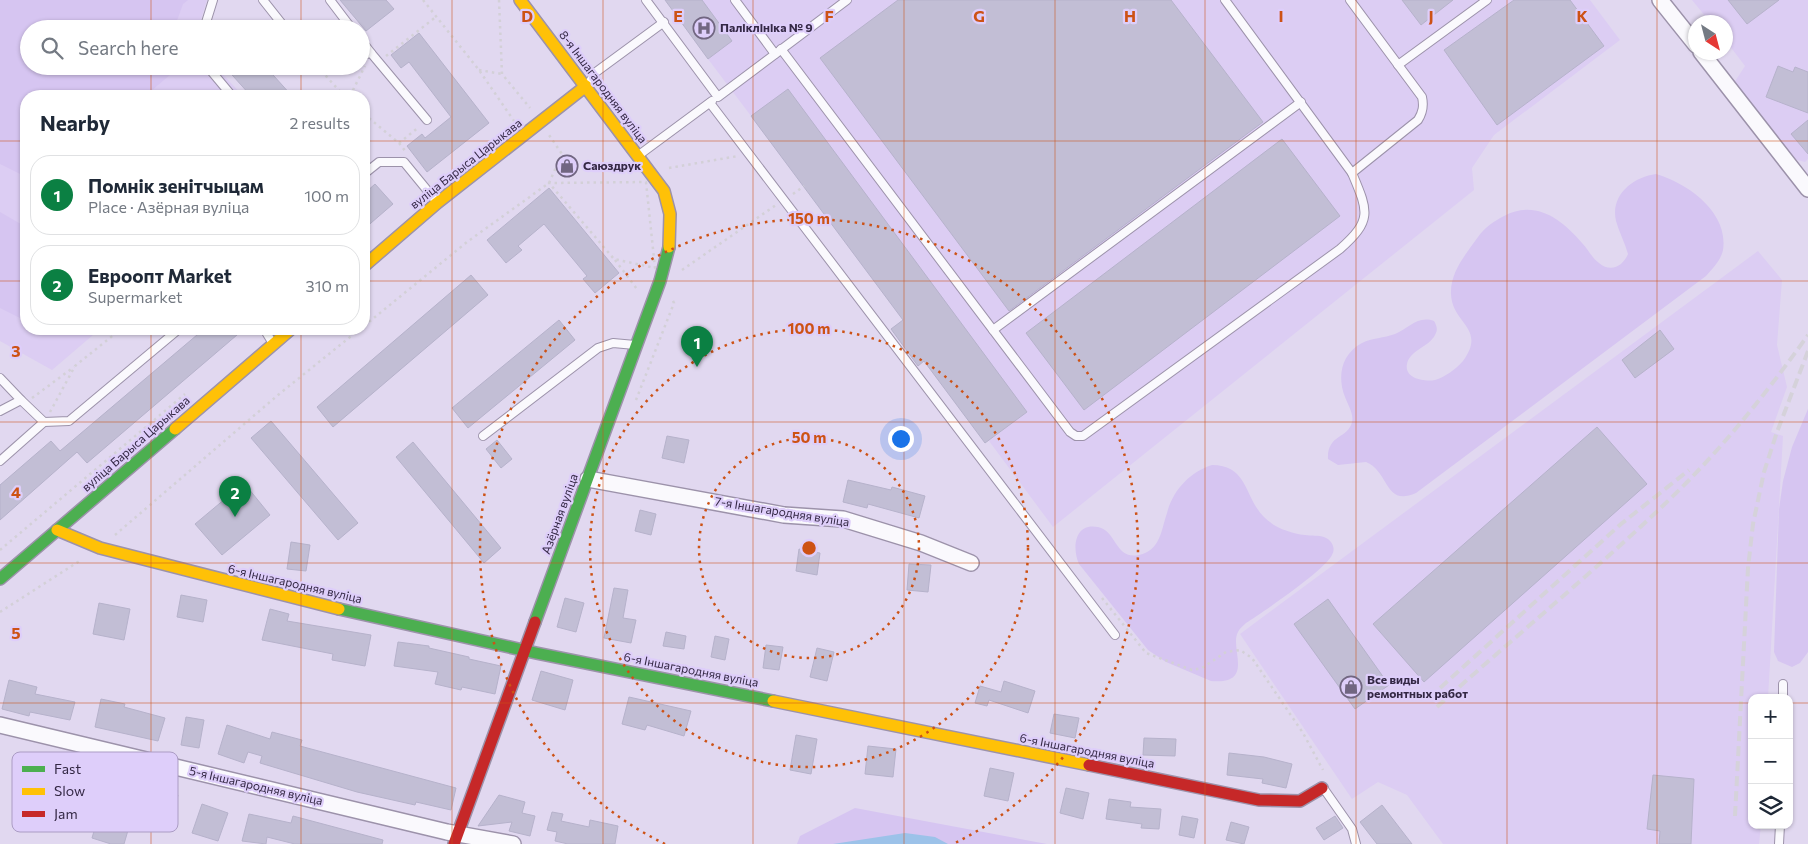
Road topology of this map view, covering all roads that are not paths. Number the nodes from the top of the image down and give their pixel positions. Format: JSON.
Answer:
{"nodes":[{"id":1,"x":213,"y":0,"type":"edge"},
{"id":2,"x":263,"y":0,"type":"edge"},
{"id":3,"x":330,"y":0,"type":"edge"},
{"id":4,"x":520,"y":0,"type":"edge"},
{"id":5,"x":646,"y":0,"type":"edge"},
{"id":6,"x":735,"y":0,"type":"edge"},
{"id":7,"x":847,"y":0,"type":"edge"},
{"id":8,"x":1225,"y":0,"type":"edge"},
{"id":9,"x":1350,"y":0,"type":"edge"},
{"id":10,"x":1487,"y":0,"type":"edge"},
{"id":11,"x":1660,"y":0,"type":"edge"},
{"id":12,"x":207,"y":20,"type":"edge"},
{"id":13,"x":279,"y":20,"type":"edge"},
{"id":14,"x":345,"y":20,"type":"edge"},
{"id":15,"x":664,"y":22,"type":"junction"},
{"id":16,"x":1688,"y":35,"type":"edge"},
{"id":17,"x":778,"y":51,"type":"junction"},
{"id":18,"x":371,"y":53,"type":"edge"},
{"id":19,"x":1707,"y":60,"type":"edge"},
{"id":20,"x":1398,"y":65,"type":"junction"},
{"id":21,"x":214,"y":75,"type":"edge"},
{"id":22,"x":586,"y":86,"type":"junction"},
{"id":23,"x":227,"y":90,"type":"edge"},
{"id":24,"x":718,"y":97,"type":"junction"},
{"id":25,"x":1301,"y":102,"type":"junction"},
{"id":26,"x":710,"y":103,"type":"junction"},
{"id":27,"x":427,"y":120,"type":"road end"},
{"id":28,"x":638,"y":155,"type":"junction"},
{"id":29,"x":370,"y":169,"type":"edge"},
{"id":30,"x":1352,"y":172,"type":"junction"},
{"id":31,"x":1808,"y":189,"type":"edge"},
{"id":32,"x":664,"y":191,"type":"joint"},
{"id":33,"x":437,"y":203,"type":"junction"},
{"id":34,"x":370,"y":261,"type":"edge"},
{"id":35,"x":993,"y":330,"type":"junction"},
{"id":36,"x":172,"y":335,"type":"edge"},
{"id":37,"x":268,"y":335,"type":"edge"},
{"id":38,"x":284,"y":335,"type":"edge"},
{"id":39,"x":274,"y":343,"type":"junction"},
{"id":40,"x":636,"y":345,"type":"junction"},
{"id":41,"x":0,"y":378,"type":"edge"},
{"id":42,"x":22,"y":402,"type":"junction"},
{"id":43,"x":0,"y":411,"type":"edge"},
{"id":44,"x":44,"y":422,"type":"junction"},
{"id":45,"x":483,"y":436,"type":"dead end"},
{"id":46,"x":0,"y":461,"type":"edge"},
{"id":47,"x":588,"y":479,"type":"junction"},
{"id":48,"x":57,"y":530,"type":"junction"},
{"id":49,"x":971,"y":563,"type":"dead end"},
{"id":50,"x":0,"y":579,"type":"edge"},
{"id":51,"x":1115,"y":635,"type":"dead end"},
{"id":52,"x":526,"y":650,"type":"junction"},
{"id":53,"x":1783,"y":684,"type":"dead end"},
{"id":54,"x":1783,"y":694,"type":"edge"},
{"id":55,"x":0,"y":725,"type":"edge"},
{"id":56,"x":109,"y":752,"type":"edge"},
{"id":57,"x":178,"y":769,"type":"edge"},
{"id":58,"x":1322,"y":788,"type":"joint"},
{"id":59,"x":1780,"y":829,"type":"edge"},
{"id":60,"x":456,"y":838,"type":"edge"},
{"id":61,"x":513,"y":844,"type":"edge"},
{"id":62,"x":1356,"y":844,"type":"edge"},
{"id":63,"x":1779,"y":844,"type":"edge"}],
"edges":[{"from":1,"to":12,"type":"lane"},
{"from":2,"to":13,"type":"lane"},
{"from":3,"to":14,"type":"lane"},
{"from":4,"to":22,"type":"street","name":"8-я Іншагародняя вуліца"},
{"from":5,"to":15,"type":"lane"},
{"from":6,"to":17,"type":"lane"},
{"from":7,"to":17,"type":"lane"},
{"from":8,"to":25,"type":"lane"},
{"from":9,"to":20,"type":"lane"},
{"from":10,"to":20,"type":"lane"},
{"from":11,"to":16,"type":"street"},
{"from":15,"to":22,"type":"lane"},
{"from":15,"to":24,"type":"lane"},
{"from":17,"to":24,"type":"lane"},
{"from":17,"to":35,"type":"lane"},
{"from":18,"to":27,"type":"lane"},
{"from":19,"to":31,"type":"street"},
{"from":20,"to":30,"type":"lane"},
{"from":21,"to":23,"type":"lane"},
{"from":22,"to":28,"type":"street","name":"8-я Іншагародняя вуліца"},
{"from":22,"to":33,"type":"street","name":"вуліца Барыса Царыкава"},
{"from":24,"to":26,"type":"lane"},
{"from":25,"to":30,"type":"lane"},
{"from":25,"to":35,"type":"lane"},
{"from":26,"to":28,"type":"lane"},
{"from":26,"to":51,"type":"lane"},
{"from":28,"to":32,"type":"street","name":"8-я Іншагародняя вуліца"},
{"from":29,"to":33,"type":"lane"},
{"from":30,"to":35,"type":"lane"},
{"from":32,"to":40,"type":"street","name":"Азёрная вуліца"},
{"from":33,"to":34,"type":"street","name":"вуліца Барыса Царыкава"},
{"from":36,"to":44,"type":"lane"},
{"from":37,"to":39,"type":"lane"},
{"from":38,"to":39,"type":"street","name":"вуліца Барыса Царыкава"},
{"from":39,"to":48,"type":"street","name":"вуліца Барыса Царыкава"},
{"from":40,"to":45,"type":"lane"},
{"from":40,"to":47,"type":"street","name":"Азёрная вуліца"},
{"from":41,"to":42,"type":"lane"},
{"from":42,"to":43,"type":"lane"},
{"from":42,"to":44,"type":"lane"},
{"from":44,"to":46,"type":"lane"},
{"from":47,"to":49,"type":"street","name":"7-я Іншагародняя вуліца"},
{"from":47,"to":52,"type":"street","name":"Азёрная вуліца"},
{"from":48,"to":50,"type":"street","name":"вуліца Барыса Царыкава"},
{"from":48,"to":52,"type":"street","name":"6-я Іншагародняя вуліца"},
{"from":52,"to":58,"type":"street","name":"6-я Іншагародняя вуліца"},
{"from":52,"to":60,"type":"street","name":"Азёрная вуліца"},
{"from":53,"to":54,"type":"lane"},
{"from":55,"to":56,"type":"street","name":"5-я Іншагародняя вуліца"},
{"from":57,"to":60,"type":"street","name":"5-я Іншагародняя вуліца"},
{"from":58,"to":62,"type":"lane"},
{"from":59,"to":63,"type":"lane"},
{"from":60,"to":61,"type":"street","name":"5-я Іншагародняя вуліца"}]}
